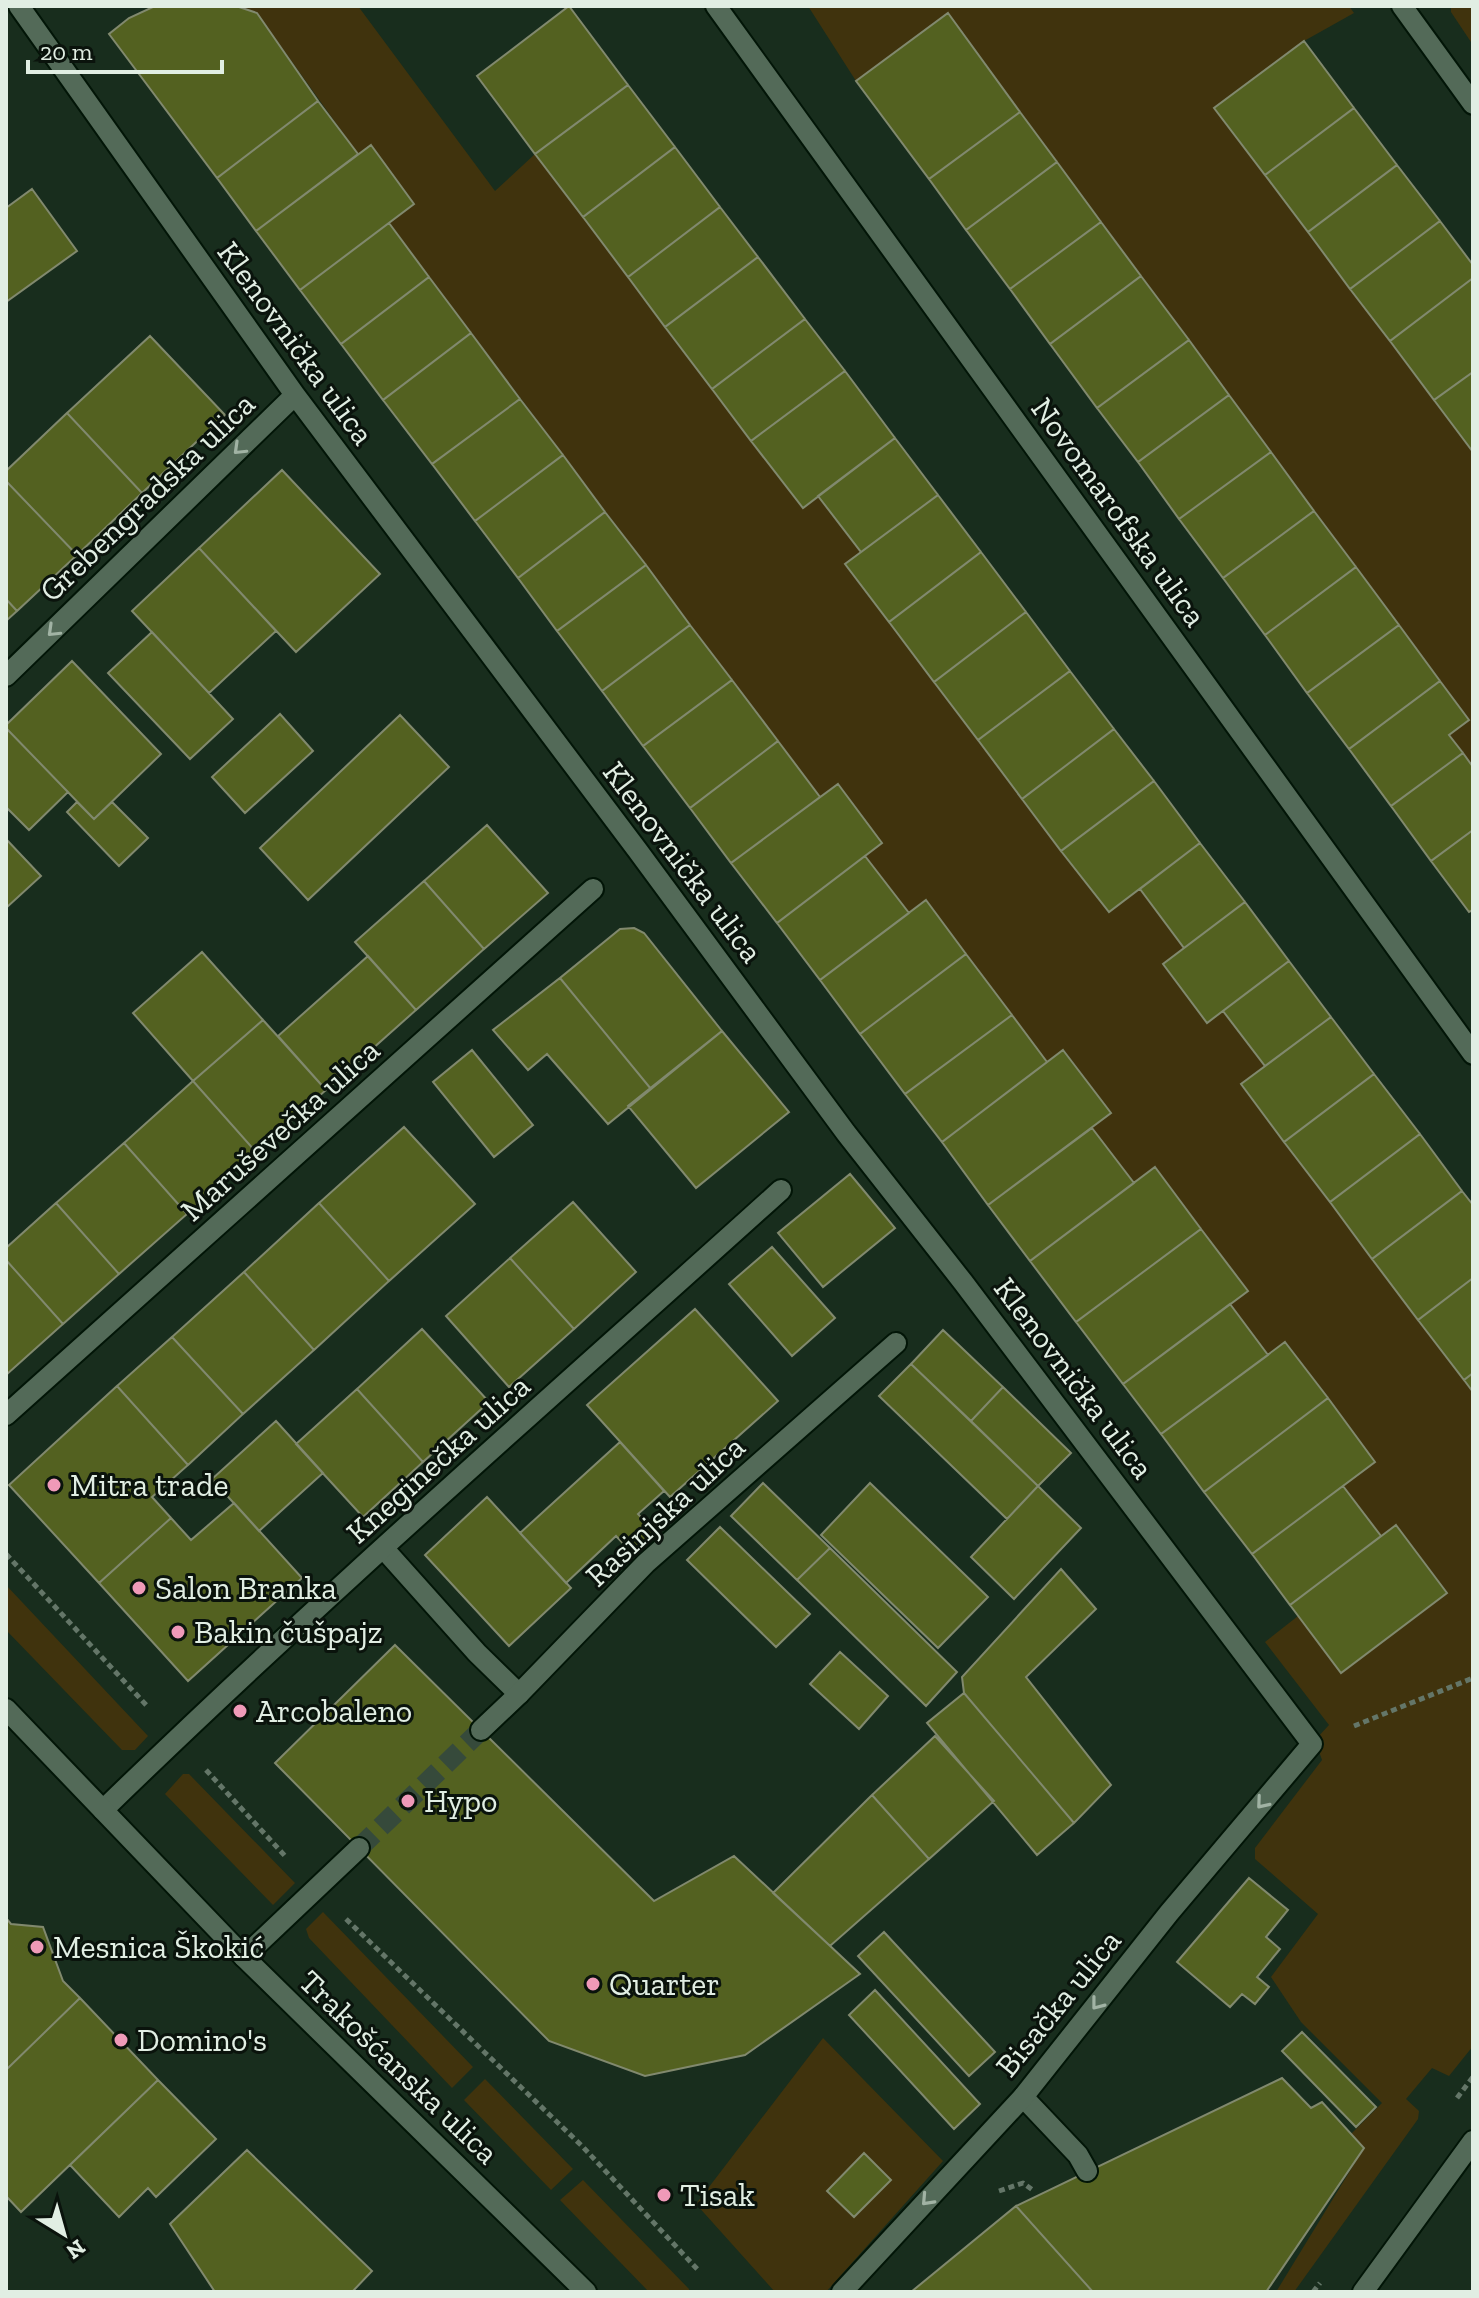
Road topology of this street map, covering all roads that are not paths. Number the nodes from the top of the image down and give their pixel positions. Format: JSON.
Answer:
{"nodes":[{"id":1,"x":19,"y":6,"type":"edge"},
{"id":2,"x":716,"y":6,"type":"edge"},
{"id":3,"x":1402,"y":6,"type":"edge"},
{"id":4,"x":1473,"y":104,"type":"edge"},
{"id":5,"x":295,"y":395,"type":"junction"},
{"id":6,"x":6,"y":676,"type":"edge"},
{"id":7,"x":593,"y":889,"type":"dead end"},
{"id":8,"x":1473,"y":1054,"type":"edge"},
{"id":9,"x":781,"y":1190,"type":"dead end"},
{"id":10,"x":896,"y":1343,"type":"dead end"},
{"id":11,"x":6,"y":1415,"type":"edge"},
{"id":12,"x":384,"y":1549,"type":"junction"},
{"id":13,"x":519,"y":1694,"type":"junction"},
{"id":14,"x":6,"y":1709,"type":"edge"},
{"id":15,"x":481,"y":1730,"type":"tunnel mouth"},
{"id":16,"x":1312,"y":1744,"type":"joint"},
{"id":17,"x":103,"y":1810,"type":"junction"},
{"id":18,"x":359,"y":1848,"type":"tunnel mouth"},
{"id":19,"x":244,"y":1957,"type":"junction"},
{"id":20,"x":1023,"y":2097,"type":"junction"},
{"id":21,"x":1473,"y":2141,"type":"edge"},
{"id":22,"x":1087,"y":2171,"type":"dead end"},
{"id":23,"x":575,"y":2289,"type":"edge"},
{"id":24,"x":842,"y":2292,"type":"edge"},
{"id":25,"x":1363,"y":2292,"type":"edge"}],
"edges":[{"from":1,"to":5,"type":"street","name":"Klenovnička ulica"},
{"from":2,"to":8,"type":"street","name":"Novomarofska ulica"},
{"from":3,"to":4,"type":"street"},
{"from":5,"to":6,"type":"street","name":"Grebengradska ulica","one_way":true},
{"from":5,"to":16,"type":"street","name":"Klenovnička ulica"},
{"from":7,"to":11,"type":"street","name":"Maruševečka ulica"},
{"from":9,"to":12,"type":"street","name":"Kneginečka ulica"},
{"from":10,"to":13,"type":"street","name":"Rasinjska ulica"},
{"from":12,"to":13,"type":"street"},
{"from":12,"to":17,"type":"street","name":"Kneginečka ulica"},
{"from":13,"to":15,"type":"street","name":"Rasinjska ulica"},
{"from":14,"to":17,"type":"street","name":"Trakošćanska ulica"},
{"from":16,"to":20,"type":"street","name":"Bisačka ulica","one_way":true},
{"from":17,"to":19,"type":"street","name":"Trakošćanska ulica"},
{"from":18,"to":19,"type":"street"},
{"from":19,"to":23,"type":"street","name":"Trakošćanska ulica"},
{"from":20,"to":22,"type":"street"},
{"from":20,"to":24,"type":"street","name":"Bisačka ulica","one_way":true},
{"from":21,"to":25,"type":"street"}]}
